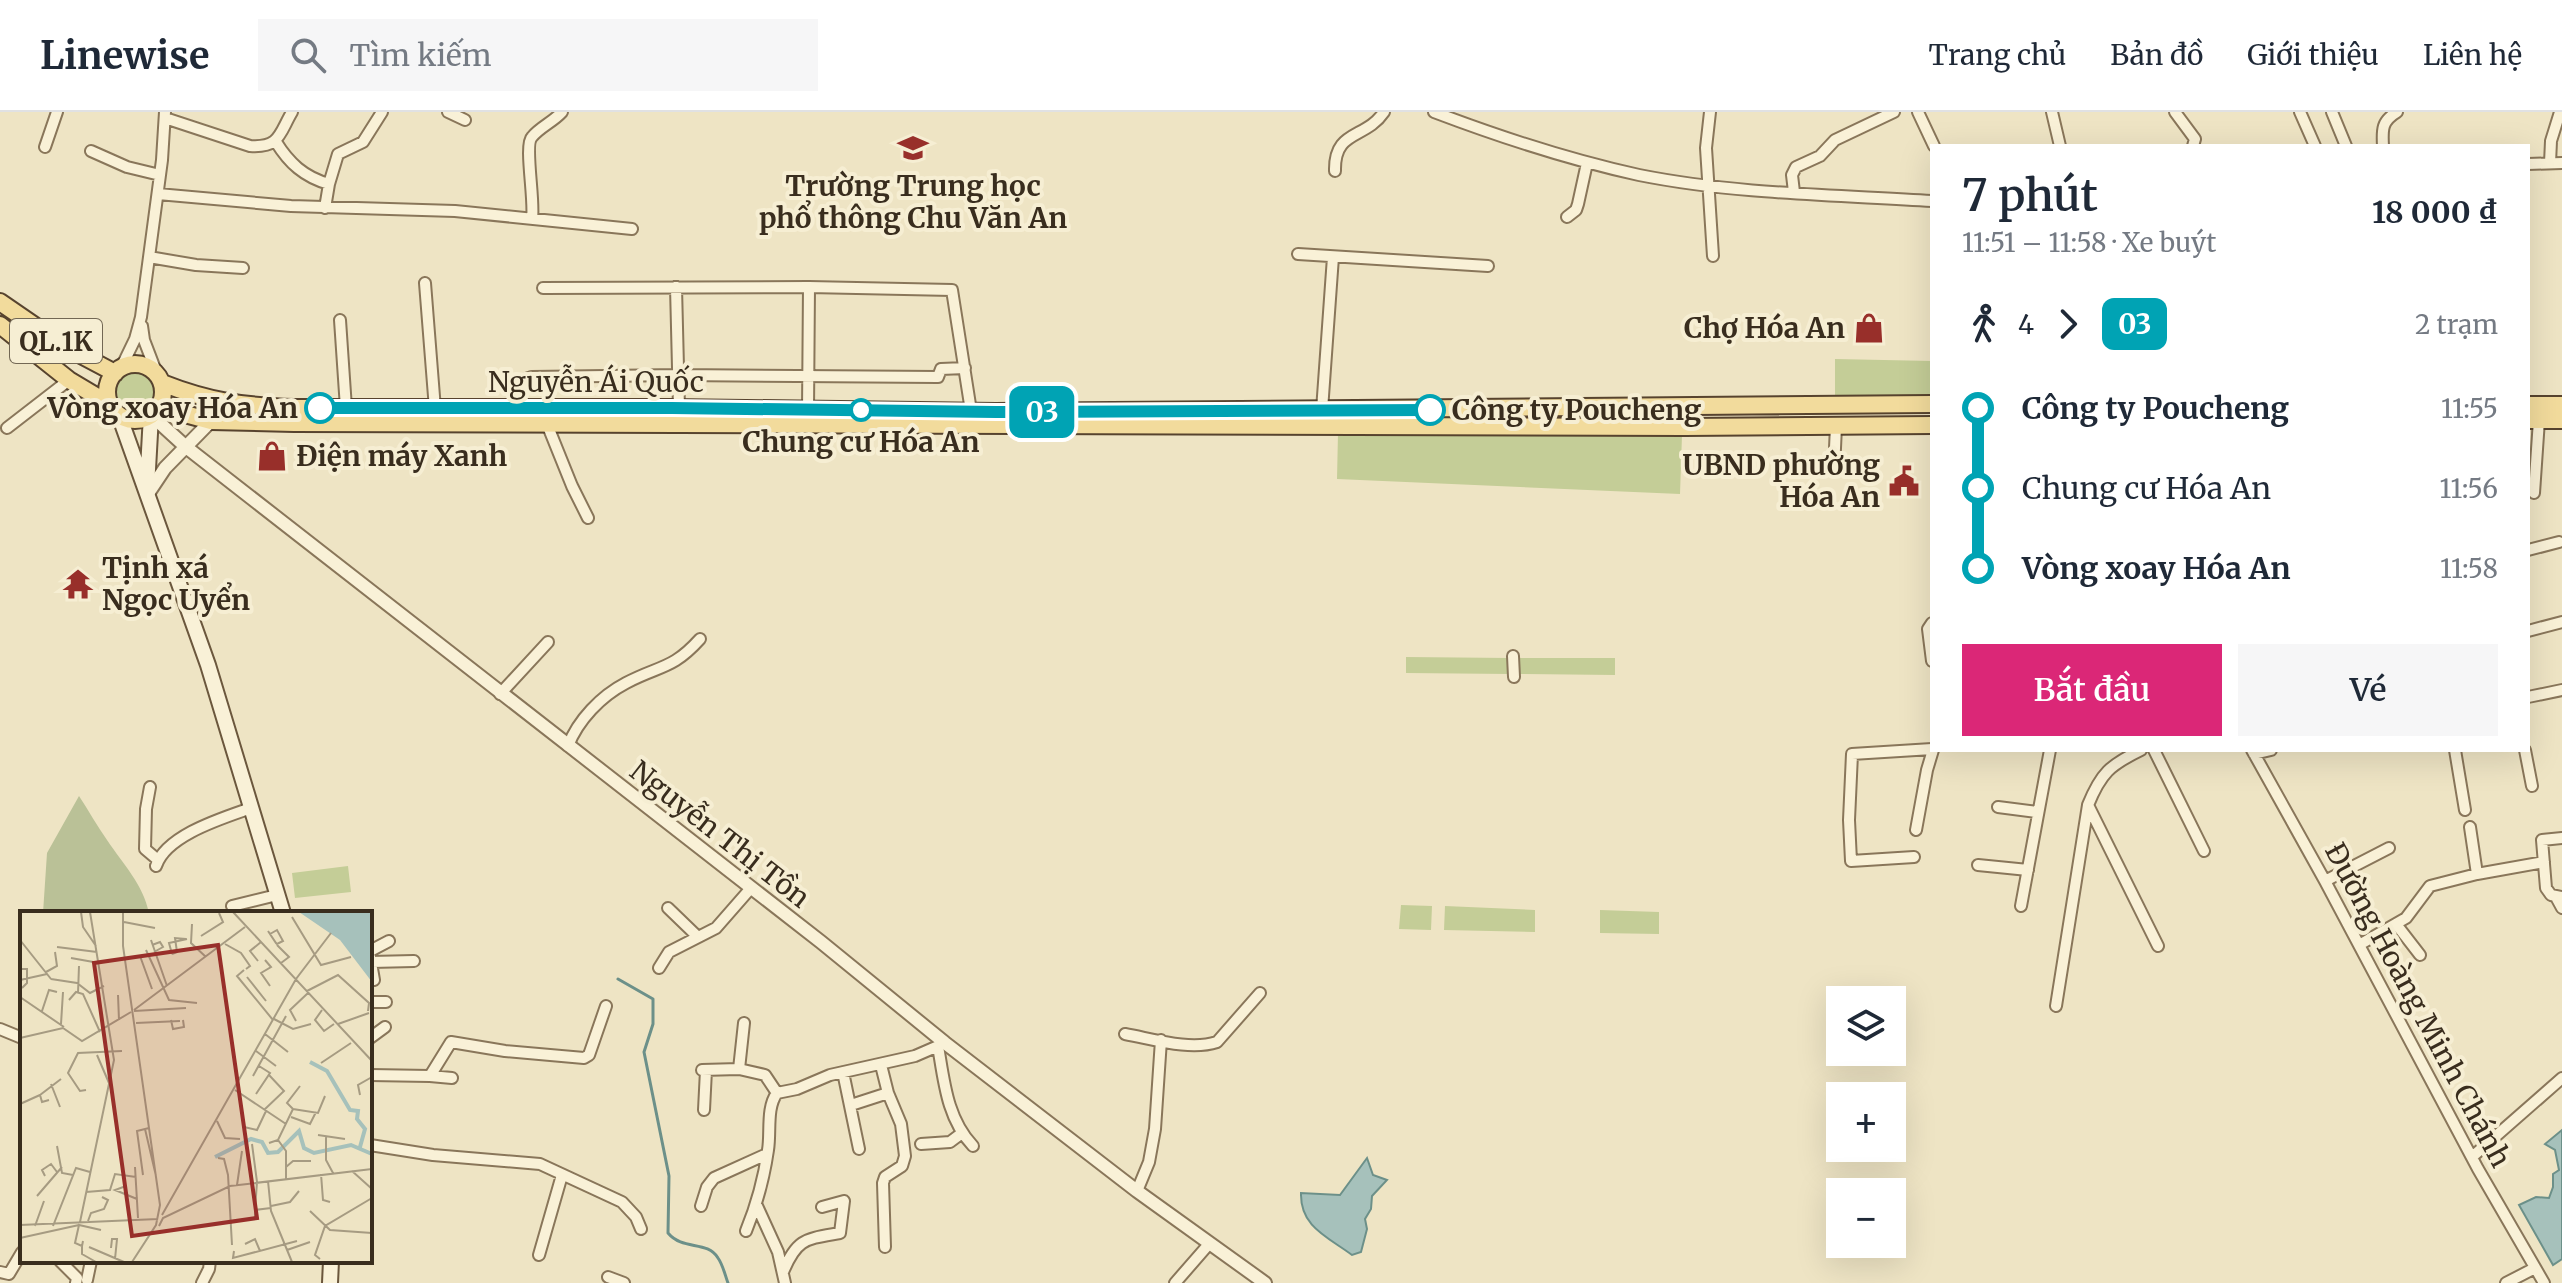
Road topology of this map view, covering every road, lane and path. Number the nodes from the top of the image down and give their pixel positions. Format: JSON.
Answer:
{"nodes":[{"id":1,"x":57,"y":112,"type":"edge"},
{"id":2,"x":292,"y":112,"type":"edge"},
{"id":3,"x":382,"y":112,"type":"edge"},
{"id":4,"x":448,"y":112,"type":"edge"},
{"id":5,"x":562,"y":112,"type":"edge"},
{"id":6,"x":1384,"y":112,"type":"edge"},
{"id":7,"x":1710,"y":112,"type":"edge"},
{"id":8,"x":1894,"y":112,"type":"edge"},
{"id":9,"x":1918,"y":112,"type":"edge"},
{"id":10,"x":2052,"y":112,"type":"edge"},
{"id":11,"x":2175,"y":112,"type":"edge"},
{"id":12,"x":2300,"y":112,"type":"edge"},
{"id":13,"x":2332,"y":112,"type":"edge"},
{"id":14,"x":2397,"y":112,"type":"edge"},
{"id":15,"x":2560,"y":112,"type":"edge"},
{"id":16,"x":1438,"y":113,"type":"edge"},
{"id":17,"x":165,"y":115,"type":"edge"},
{"id":18,"x":465,"y":120,"type":"dead end"},
{"id":19,"x":276,"y":142,"type":"junction"},
{"id":20,"x":1933,"y":144,"type":"edge"},
{"id":21,"x":2060,"y":144,"type":"edge"},
{"id":22,"x":2194,"y":144,"type":"edge"},
{"id":23,"x":2314,"y":144,"type":"edge"},
{"id":24,"x":2345,"y":144,"type":"edge"},
{"id":25,"x":2383,"y":144,"type":"edge"},
{"id":26,"x":45,"y":147,"type":"dead end"},
{"id":27,"x":91,"y":151,"type":"dead end"},
{"id":28,"x":1587,"y":163,"type":"junction"},
{"id":29,"x":2556,"y":163,"type":"edge"},
{"id":30,"x":2530,"y":164,"type":"edge"},
{"id":31,"x":1335,"y":171,"type":"dead end"},
{"id":32,"x":160,"y":175,"type":"junction"},
{"id":33,"x":329,"y":184,"type":"junction"},
{"id":34,"x":1710,"y":185,"type":"junction"},
{"id":35,"x":1794,"y":192,"type":"junction"},
{"id":36,"x":158,"y":194,"type":"junction"},
{"id":37,"x":1930,"y":201,"type":"edge"},
{"id":38,"x":325,"y":208,"type":"junction"},
{"id":39,"x":1567,"y":217,"type":"dead end"},
{"id":40,"x":532,"y":219,"type":"junction"},
{"id":41,"x":632,"y":229,"type":"dead end"},
{"id":42,"x":1298,"y":254,"type":"dead end"},
{"id":43,"x":1713,"y":256,"type":"dead end"},
{"id":44,"x":149,"y":257,"type":"junction"},
{"id":45,"x":1333,"y":257,"type":"junction"},
{"id":46,"x":1488,"y":266,"type":"dead end"},
{"id":47,"x":243,"y":268,"type":"dead end"},
{"id":48,"x":425,"y":283,"type":"dead end"},
{"id":49,"x":676,"y":287,"type":"junction"},
{"id":50,"x":809,"y":287,"type":"junction"},
{"id":51,"x":543,"y":288,"type":"dead end"},
{"id":52,"x":0,"y":302,"type":"edge"},
{"id":53,"x":141,"y":317,"type":"junction"},
{"id":54,"x":340,"y":320,"type":"dead end"},
{"id":55,"x":0,"y":325,"type":"edge"},
{"id":56,"x":965,"y":368,"type":"junction"},
{"id":57,"x":118,"y":371,"type":"junction"},
{"id":58,"x":678,"y":375,"type":"junction"},
{"id":59,"x":808,"y":375,"type":"junction"},
{"id":60,"x":159,"y":378,"type":"junction"},
{"id":61,"x":69,"y":380,"type":"junction"},
{"id":62,"x":1930,"y":404,"type":"edge"},
{"id":63,"x":2530,"y":405,"type":"edge"},
{"id":64,"x":2562,"y":405,"type":"edge"},
{"id":65,"x":346,"y":408,"type":"junction"},
{"id":66,"x":519,"y":408,"type":"junction"},
{"id":67,"x":679,"y":408,"type":"junction"},
{"id":68,"x":435,"y":409,"type":"junction"},
{"id":69,"x":115,"y":410,"type":"junction"},
{"id":70,"x":808,"y":410,"type":"junction"},
{"id":71,"x":155,"y":411,"type":"junction"},
{"id":72,"x":971,"y":411,"type":"junction"},
{"id":73,"x":489,"y":416,"type":"junction"},
{"id":74,"x":1322,"y":418,"type":"junction"},
{"id":75,"x":2533,"y":420,"type":"edge"},
{"id":76,"x":2562,"y":420,"type":"edge"},
{"id":77,"x":211,"y":421,"type":"junction"},
{"id":78,"x":547,"y":424,"type":"junction"},
{"id":79,"x":1930,"y":425,"type":"edge"},
{"id":80,"x":1836,"y":426,"type":"junction"},
{"id":81,"x":7,"y":428,"type":"dead end"},
{"id":82,"x":186,"y":447,"type":"junction"},
{"id":83,"x":1834,"y":470,"type":"dead end"},
{"id":84,"x":2534,"y":493,"type":"dead end"},
{"id":85,"x":147,"y":495,"type":"junction"},
{"id":86,"x":588,"y":518,"type":"dead end"},
{"id":87,"x":2559,"y":542,"type":"dead end"},
{"id":88,"x":2530,"y":549,"type":"edge"},
{"id":89,"x":2562,"y":622,"type":"edge"},
{"id":90,"x":2530,"y":630,"type":"edge"},
{"id":91,"x":700,"y":639,"type":"dead end"},
{"id":92,"x":548,"y":642,"type":"dead end"},
{"id":93,"x":1513,"y":656,"type":"dead end"},
{"id":94,"x":1514,"y":677,"type":"dead end"},
{"id":95,"x":2562,"y":690,"type":"edge"},
{"id":96,"x":500,"y":694,"type":"junction"},
{"id":97,"x":2530,"y":697,"type":"edge"},
{"id":98,"x":568,"y":746,"type":"junction"},
{"id":99,"x":1930,"y":750,"type":"edge"},
{"id":100,"x":1933,"y":752,"type":"edge"},
{"id":101,"x":2050,"y":752,"type":"edge"},
{"id":102,"x":2137,"y":752,"type":"edge"},
{"id":103,"x":2155,"y":752,"type":"edge"},
{"id":104,"x":2253,"y":752,"type":"edge"},
{"id":105,"x":2455,"y":752,"type":"edge"},
{"id":106,"x":2525,"y":752,"type":"edge"},
{"id":107,"x":2532,"y":786,"type":"dead end"},
{"id":108,"x":150,"y":787,"type":"dead end"},
{"id":109,"x":2088,"y":805,"type":"junction"},
{"id":110,"x":1998,"y":807,"type":"dead end"},
{"id":111,"x":251,"y":808,"type":"junction"},
{"id":112,"x":2465,"y":810,"type":"dead end"},
{"id":113,"x":2037,"y":812,"type":"junction"},
{"id":114,"x":2470,"y":827,"type":"dead end"},
{"id":115,"x":1916,"y":830,"type":"dead end"},
{"id":116,"x":2562,"y":838,"type":"edge"},
{"id":117,"x":2389,"y":848,"type":"dead end"},
{"id":118,"x":2204,"y":851,"type":"dead end"},
{"id":119,"x":1914,"y":857,"type":"dead end"},
{"id":120,"x":2544,"y":862,"type":"junction"},
{"id":121,"x":1978,"y":865,"type":"dead end"},
{"id":122,"x":2028,"y":870,"type":"junction"},
{"id":123,"x":2477,"y":874,"type":"junction"},
{"id":124,"x":2325,"y":881,"type":"junction"},
{"id":125,"x":751,"y":888,"type":"junction"},
{"id":126,"x":277,"y":895,"type":"junction"},
{"id":127,"x":2559,"y":897,"type":"edge"},
{"id":128,"x":232,"y":906,"type":"dead end"},
{"id":129,"x":2021,"y":906,"type":"dead end"},
{"id":130,"x":668,"y":908,"type":"dead end"},
{"id":131,"x":2562,"y":908,"type":"edge"},
{"id":132,"x":282,"y":911,"type":"edge"},
{"id":133,"x":2396,"y":924,"type":"junction"},
{"id":134,"x":697,"y":936,"type":"junction"},
{"id":135,"x":389,"y":941,"type":"dead end"},
{"id":136,"x":2359,"y":945,"type":"junction"},
{"id":137,"x":2158,"y":946,"type":"dead end"},
{"id":138,"x":372,"y":950,"type":"edge"},
{"id":139,"x":2420,"y":955,"type":"dead end"},
{"id":140,"x":372,"y":960,"type":"edge"},
{"id":141,"x":414,"y":961,"type":"dead end"},
{"id":142,"x":659,"y":968,"type":"dead end"},
{"id":143,"x":372,"y":970,"type":"edge"},
{"id":144,"x":374,"y":980,"type":"dead end"},
{"id":145,"x":1260,"y":993,"type":"dead end"},
{"id":146,"x":372,"y":1002,"type":"edge"},
{"id":147,"x":386,"y":1002,"type":"dead end"},
{"id":148,"x":606,"y":1006,"type":"dead end"},
{"id":149,"x":2056,"y":1006,"type":"dead end"},
{"id":150,"x":744,"y":1023,"type":"dead end"},
{"id":151,"x":385,"y":1027,"type":"dead end"},
{"id":152,"x":0,"y":1029,"type":"edge"},
{"id":153,"x":1125,"y":1034,"type":"dead end"},
{"id":154,"x":20,"y":1037,"type":"edge"},
{"id":155,"x":372,"y":1037,"type":"edge"},
{"id":156,"x":1161,"y":1040,"type":"junction"},
{"id":157,"x":941,"y":1044,"type":"junction"},
{"id":158,"x":881,"y":1065,"type":"junction"},
{"id":159,"x":739,"y":1069,"type":"junction"},
{"id":160,"x":843,"y":1072,"type":"junction"},
{"id":161,"x":372,"y":1075,"type":"edge"},
{"id":162,"x":430,"y":1076,"type":"junction"},
{"id":163,"x":452,"y":1078,"type":"dead end"},
{"id":164,"x":2562,"y":1078,"type":"edge"},
{"id":165,"x":777,"y":1093,"type":"junction"},
{"id":166,"x":888,"y":1093,"type":"junction"},
{"id":167,"x":851,"y":1105,"type":"junction"},
{"id":168,"x":704,"y":1110,"type":"dead end"},
{"id":169,"x":962,"y":1133,"type":"junction"},
{"id":170,"x":921,"y":1144,"type":"dead end"},
{"id":171,"x":372,"y":1145,"type":"edge"},
{"id":172,"x":973,"y":1146,"type":"dead end"},
{"id":173,"x":859,"y":1149,"type":"dead end"},
{"id":174,"x":767,"y":1154,"type":"junction"},
{"id":175,"x":2472,"y":1157,"type":"junction"},
{"id":176,"x":562,"y":1175,"type":"junction"},
{"id":177,"x":1137,"y":1191,"type":"junction"},
{"id":178,"x":701,"y":1206,"type":"dead end"},
{"id":179,"x":757,"y":1206,"type":"junction"},
{"id":180,"x":822,"y":1207,"type":"dead end"},
{"id":181,"x":641,"y":1229,"type":"dead end"},
{"id":182,"x":746,"y":1231,"type":"dead end"},
{"id":183,"x":1209,"y":1244,"type":"junction"},
{"id":184,"x":885,"y":1247,"type":"dead end"},
{"id":185,"x":20,"y":1255,"type":"edge"},
{"id":186,"x":539,"y":1255,"type":"dead end"},
{"id":187,"x":62,"y":1263,"type":"edge"},
{"id":188,"x":209,"y":1263,"type":"edge"},
{"id":189,"x":331,"y":1263,"type":"edge"},
{"id":190,"x":2535,"y":1268,"type":"junction"},
{"id":191,"x":0,"y":1272,"type":"edge"},
{"id":192,"x":608,"y":1277,"type":"dead end"},
{"id":193,"x":784,"y":1278,"type":"edge"},
{"id":194,"x":83,"y":1281,"type":"edge"},
{"id":195,"x":1260,"y":1281,"type":"edge"},
{"id":196,"x":202,"y":1283,"type":"edge"},
{"id":197,"x":330,"y":1283,"type":"edge"},
{"id":198,"x":624,"y":1283,"type":"edge"},
{"id":199,"x":1175,"y":1283,"type":"edge"},
{"id":200,"x":2506,"y":1283,"type":"edge"},
{"id":201,"x":2544,"y":1283,"type":"edge"}],
"edges":[{"from":1,"to":26,"type":"street"},
{"from":2,"to":19,"type":"street"},
{"from":3,"to":33,"type":"street"},
{"from":4,"to":18,"type":"street"},
{"from":5,"to":40,"type":"street"},
{"from":6,"to":31,"type":"street"},
{"from":7,"to":34,"type":"street"},
{"from":8,"to":35,"type":"street"},
{"from":9,"to":20,"type":"street"},
{"from":10,"to":21,"type":"street"},
{"from":11,"to":22,"type":"street"},
{"from":12,"to":23,"type":"street"},
{"from":13,"to":24,"type":"street"},
{"from":14,"to":25,"type":"street"},
{"from":15,"to":29,"type":"street"},
{"from":16,"to":28,"type":"street"},
{"from":17,"to":19,"type":"street"},
{"from":17,"to":32,"type":"street"},
{"from":19,"to":33,"type":"street"},
{"from":27,"to":32,"type":"street"},
{"from":28,"to":34,"type":"street"},
{"from":28,"to":39,"type":"street"},
{"from":29,"to":30,"type":"street"},
{"from":32,"to":36,"type":"street"},
{"from":33,"to":38,"type":"street"},
{"from":34,"to":35,"type":"street"},
{"from":34,"to":43,"type":"street"},
{"from":35,"to":37,"type":"street"},
{"from":36,"to":38,"type":"street"},
{"from":36,"to":44,"type":"street"},
{"from":38,"to":40,"type":"street"},
{"from":40,"to":41,"type":"street"},
{"from":42,"to":45,"type":"street"},
{"from":44,"to":47,"type":"street"},
{"from":44,"to":53,"type":"street"},
{"from":45,"to":46,"type":"street"},
{"from":45,"to":74,"type":"street"},
{"from":48,"to":68,"type":"street"},
{"from":49,"to":50,"type":"street"},
{"from":49,"to":51,"type":"street"},
{"from":49,"to":58,"type":"street"},
{"from":50,"to":56,"type":"street"},
{"from":50,"to":59,"type":"street"},
{"from":52,"to":57,"type":"main road","number":"QL.1K"},
{"from":53,"to":57,"type":"street"},
{"from":53,"to":60,"type":"street"},
{"from":54,"to":65,"type":"street"},
{"from":55,"to":61,"type":"main road","number":"QL.1K"},
{"from":56,"to":59,"type":"street"},
{"from":56,"to":72,"type":"street"},
{"from":57,"to":60,"type":"main road"},
{"from":57,"to":69,"type":"main road"},
{"from":58,"to":59,"type":"street"},
{"from":58,"to":66,"type":"street"},
{"from":58,"to":67,"type":"street"},
{"from":59,"to":70,"type":"street"},
{"from":60,"to":65,"type":"main road","name":"Nguyễn Ái Quốc"},
{"from":60,"to":71,"type":"main road"},
{"from":61,"to":69,"type":"main road","number":"QL.1K"},
{"from":61,"to":81,"type":"street"},
{"from":62,"to":74,"type":"main road"},
{"from":63,"to":64,"type":"main road"},
{"from":65,"to":68,"type":"main road","name":"Nguyễn Ái Quốc"},
{"from":66,"to":67,"type":"main road","name":"Nguyễn Ái Quốc"},
{"from":66,"to":73,"type":"main road","name":"Nguyễn Ái Quốc"},
{"from":67,"to":70,"type":"main road","name":"Nguyễn Ái Quốc"},
{"from":68,"to":73,"type":"main road","name":"Nguyễn Ái Quốc"},
{"from":69,"to":71,"type":"main road"},
{"from":69,"to":85,"type":"main road"},
{"from":70,"to":72,"type":"main road","name":"Nguyễn Ái Quốc"},
{"from":71,"to":77,"type":"main road","name":"Nguyễn Ái Quốc"},
{"from":71,"to":82,"type":"street","name":"Nguyễn Thị Tồn"},
{"from":71,"to":85,"type":"main road"},
{"from":72,"to":74,"type":"main road","name":"Nguyễn Ái Quốc"},
{"from":73,"to":77,"type":"main road","name":"Nguyễn Ái Quốc"},
{"from":73,"to":78,"type":"main road","name":"Nguyễn Ái Quốc"},
{"from":74,"to":78,"type":"main road","name":"Nguyễn Ái Quốc"},
{"from":74,"to":80,"type":"main road","name":"Nguyễn Ái Quốc"},
{"from":75,"to":76,"type":"main road"},
{"from":75,"to":84,"type":"street"},
{"from":77,"to":82,"type":"street"},
{"from":78,"to":86,"type":"street"},
{"from":79,"to":80,"type":"main road","name":"Nguyễn Ái Quốc"},
{"from":80,"to":83,"type":"street"},
{"from":82,"to":85,"type":"street"},
{"from":82,"to":96,"type":"street","name":"Nguyễn Thị Tồn"},
{"from":85,"to":111,"type":"main road"},
{"from":87,"to":88,"type":"street"},
{"from":89,"to":90,"type":"street"},
{"from":91,"to":98,"type":"street"},
{"from":92,"to":96,"type":"street"},
{"from":93,"to":94,"type":"street"},
{"from":95,"to":97,"type":"street"},
{"from":96,"to":98,"type":"street","name":"Nguyễn Thị Tồn"},
{"from":98,"to":125,"type":"street","name":"Nguyễn Thị Tồn"},
{"from":99,"to":119,"type":"street"},
{"from":100,"to":115,"type":"street"},
{"from":101,"to":113,"type":"street"},
{"from":102,"to":109,"type":"street"},
{"from":103,"to":118,"type":"street"},
{"from":104,"to":124,"type":"street","name":"Đường Hoàng Minh Chánh"},
{"from":105,"to":112,"type":"street"},
{"from":106,"to":107,"type":"street"},
{"from":108,"to":111,"type":"street"},
{"from":109,"to":137,"type":"street"},
{"from":109,"to":149,"type":"street"},
{"from":110,"to":113,"type":"street"},
{"from":111,"to":126,"type":"main road"},
{"from":113,"to":122,"type":"street"},
{"from":114,"to":123,"type":"street"},
{"from":116,"to":120,"type":"street"},
{"from":117,"to":124,"type":"street"},
{"from":120,"to":123,"type":"street"},
{"from":120,"to":127,"type":"street"},
{"from":121,"to":122,"type":"street"},
{"from":122,"to":129,"type":"street"},
{"from":123,"to":133,"type":"street"},
{"from":124,"to":136,"type":"street","name":"Đường Hoàng Minh Chánh"},
{"from":125,"to":134,"type":"street"},
{"from":125,"to":157,"type":"street","name":"Nguyễn Thị Tồn"},
{"from":126,"to":128,"type":"street"},
{"from":126,"to":132,"type":"main road"},
{"from":127,"to":131,"type":"street"},
{"from":130,"to":134,"type":"street"},
{"from":133,"to":136,"type":"street"},
{"from":133,"to":139,"type":"street"},
{"from":134,"to":142,"type":"street"},
{"from":135,"to":138,"type":"street"},
{"from":136,"to":175,"type":"street","name":"Đường Hoàng Minh Chánh"},
{"from":140,"to":141,"type":"street"},
{"from":143,"to":144,"type":"street"},
{"from":145,"to":156,"type":"street"},
{"from":146,"to":147,"type":"street"},
{"from":148,"to":162,"type":"street"},
{"from":150,"to":159,"type":"street"},
{"from":151,"to":155,"type":"street"},
{"from":152,"to":154,"type":"street"},
{"from":153,"to":156,"type":"street"},
{"from":156,"to":177,"type":"street"},
{"from":157,"to":158,"type":"street"},
{"from":157,"to":169,"type":"street"},
{"from":157,"to":177,"type":"street","name":"Nguyễn Thị Tồn"},
{"from":158,"to":160,"type":"street"},
{"from":158,"to":166,"type":"street"},
{"from":159,"to":165,"type":"street"},
{"from":159,"to":168,"type":"street"},
{"from":160,"to":165,"type":"street"},
{"from":160,"to":167,"type":"street"},
{"from":161,"to":162,"type":"street"},
{"from":162,"to":163,"type":"street"},
{"from":164,"to":175,"type":"street"},
{"from":165,"to":174,"type":"street"},
{"from":166,"to":167,"type":"street"},
{"from":166,"to":184,"type":"street"},
{"from":167,"to":173,"type":"street"},
{"from":169,"to":170,"type":"street"},
{"from":169,"to":172,"type":"street"},
{"from":171,"to":176,"type":"street"},
{"from":174,"to":178,"type":"street"},
{"from":174,"to":179,"type":"street"},
{"from":175,"to":190,"type":"street","name":"Đường Hoàng Minh Chánh"},
{"from":176,"to":181,"type":"street"},
{"from":176,"to":186,"type":"street"},
{"from":177,"to":183,"type":"street","name":"Nguyễn Thị Tồn"},
{"from":179,"to":182,"type":"street"},
{"from":179,"to":193,"type":"street"},
{"from":180,"to":193,"type":"street"},
{"from":183,"to":195,"type":"street","name":"Nguyễn Thị Tồn"},
{"from":183,"to":199,"type":"street"},
{"from":185,"to":191,"type":"street"},
{"from":187,"to":194,"type":"street"},
{"from":188,"to":196,"type":"street"},
{"from":189,"to":197,"type":"main road"},
{"from":190,"to":200,"type":"street"},
{"from":190,"to":201,"type":"street","name":"Đường Hoàng Minh Chánh"},
{"from":192,"to":198,"type":"street"}]}
